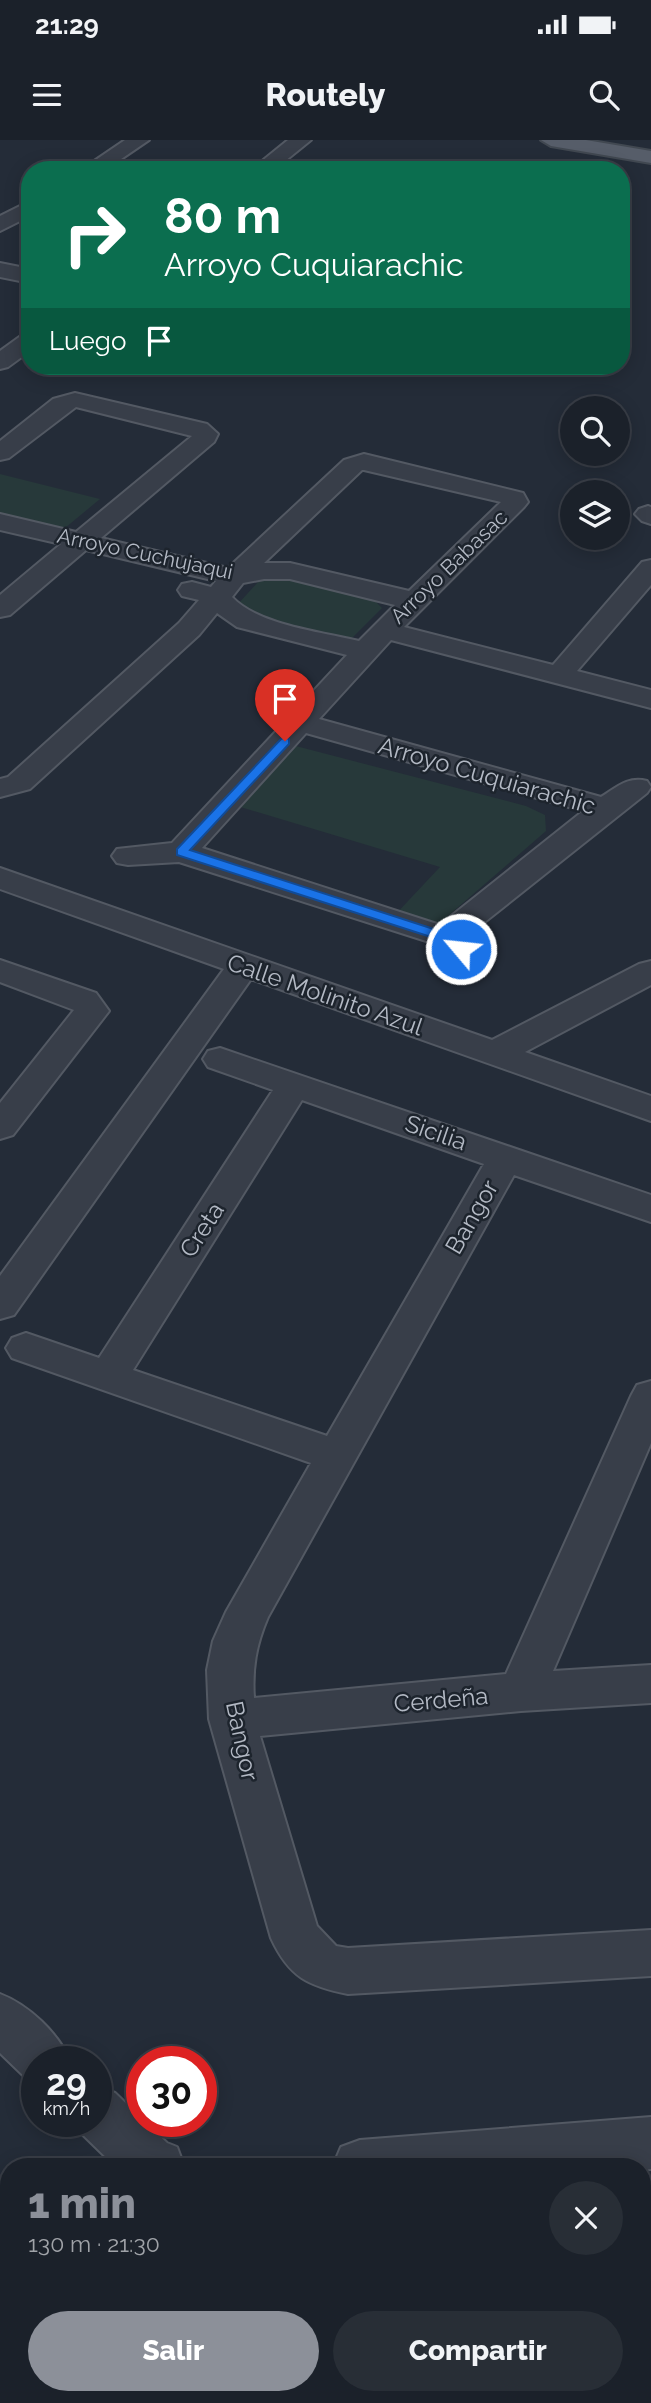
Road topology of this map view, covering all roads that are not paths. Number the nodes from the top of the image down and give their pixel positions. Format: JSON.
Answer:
{"nodes":[{"id":1,"x":139,"y":140,"type":"edge"},
{"id":2,"x":301,"y":140,"type":"edge"},
{"id":3,"x":551,"y":140,"type":"edge"},
{"id":4,"x":651,"y":157,"type":"edge"},
{"id":5,"x":105,"y":161,"type":"edge"},
{"id":6,"x":273,"y":161,"type":"edge"},
{"id":7,"x":21,"y":212,"type":"edge"},
{"id":8,"x":0,"y":225,"type":"edge"},
{"id":9,"x":0,"y":270,"type":"edge"},
{"id":10,"x":21,"y":274,"type":"edge"},
{"id":11,"x":21,"y":346,"type":"edge"},
{"id":12,"x":2,"y":360,"type":"edge"},
{"id":13,"x":0,"y":453,"type":"edge"},
{"id":14,"x":0,"y":522,"type":"edge"},
{"id":15,"x":0,"y":544,"type":"edge"},
{"id":16,"x":70,"y":549,"type":"junction"},
{"id":17,"x":651,"y":568,"type":"edge"},
{"id":18,"x":225,"y":587,"type":"junction"},
{"id":19,"x":414,"y":601,"type":"junction"},
{"id":20,"x":0,"y":609,"type":"edge"},
{"id":21,"x":247,"y":621,"type":"junction"},
{"id":22,"x":189,"y":629,"type":"junction"},
{"id":23,"x":375,"y":641,"type":"junction"},
{"id":24,"x":559,"y":675,"type":"junction"},
{"id":25,"x":651,"y":699,"type":"edge"},
{"id":26,"x":302,"y":723,"type":"junction"},
{"id":27,"x":0,"y":788,"type":"edge"},
{"id":28,"x":636,"y":788,"type":"dead end"},
{"id":29,"x":606,"y":808,"type":"junction"},
{"id":30,"x":181,"y":852,"type":"junction"},
{"id":31,"x":128,"y":856,"type":"dead end"},
{"id":32,"x":0,"y":878,"type":"edge"},
{"id":33,"x":243,"y":966,"type":"junction"},
{"id":34,"x":0,"y":970,"type":"edge"},
{"id":35,"x":651,"y":971,"type":"edge"},
{"id":36,"x":494,"y":1054,"type":"junction"},
{"id":37,"x":220,"y":1059,"type":"dead end"},
{"id":38,"x":295,"y":1084,"type":"junction"},
{"id":39,"x":651,"y":1109,"type":"edge"},
{"id":40,"x":0,"y":1127,"type":"edge"},
{"id":41,"x":506,"y":1157,"type":"junction"},
{"id":42,"x":651,"y":1209,"type":"edge"},
{"id":43,"x":0,"y":1305,"type":"edge"},
{"id":44,"x":26,"y":1348,"type":"dead end"},
{"id":45,"x":108,"y":1377,"type":"junction"},
{"id":46,"x":651,"y":1396,"type":"edge"},
{"id":47,"x":335,"y":1455,"type":"junction"},
{"id":48,"x":651,"y":1684,"type":"edge"},
{"id":49,"x":521,"y":1692,"type":"junction"},
{"id":50,"x":232,"y":1719,"type":"junction"},
{"id":51,"x":651,"y":1953,"type":"edge"},
{"id":52,"x":0,"y":2018,"type":"edge"},
{"id":53,"x":29,"y":2046,"type":"edge"},
{"id":54,"x":112,"y":2127,"type":"edge"},
{"id":55,"x":651,"y":2143,"type":"edge"},
{"id":56,"x":144,"y":2158,"type":"edge"},
{"id":57,"x":461,"y":2158,"type":"edge"}],
"edges":[{"from":1,"to":5,"type":"street"},
{"from":2,"to":6,"type":"street"},
{"from":3,"to":4,"type":"main road"},
{"from":7,"to":8,"type":"street"},
{"from":9,"to":10,"type":"street"},
{"from":11,"to":12,"type":"street"},
{"from":13,"to":16,"type":"street"},
{"from":14,"to":16,"type":"street","name":"Arroyo Cuchujaqui"},
{"from":15,"to":16,"type":"street","name":"Arroyo Cuchujaqui"},
{"from":16,"to":18,"type":"street","name":"Arroyo Cuchujaqui"},
{"from":16,"to":20,"type":"street"},
{"from":17,"to":24,"type":"street"},
{"from":18,"to":19,"type":"street","name":"Arroyo Cuchujaqui"},
{"from":18,"to":19,"type":"street","name":"Arroyo Babasac"},
{"from":18,"to":21,"type":"street","name":"Arroyo Cuchujaqui"},
{"from":18,"to":22,"type":"street"},
{"from":19,"to":23,"type":"street","name":"Arroyo Babasac"},
{"from":21,"to":22,"type":"street"},
{"from":21,"to":23,"type":"street","name":"Arroyo Cuchujaqui"},
{"from":22,"to":27,"type":"street"},
{"from":23,"to":24,"type":"street","name":"Arroyo Cuchujaqui"},
{"from":23,"to":26,"type":"street"},
{"from":24,"to":25,"type":"street","name":"Arroyo Cuchujaqui"},
{"from":26,"to":29,"type":"street","name":"Arroyo Cuquiarachic"},
{"from":26,"to":30,"type":"street"},
{"from":28,"to":29,"type":"street"},
{"from":29,"to":30,"type":"street","name":"Arroyo Cuquiarachic"},
{"from":30,"to":31,"type":"street"},
{"from":32,"to":33,"type":"street","name":"Calle Molinito Azul"},
{"from":33,"to":36,"type":"street","name":"Calle Molinito Azul"},
{"from":33,"to":43,"type":"street"},
{"from":34,"to":40,"type":"street"},
{"from":35,"to":36,"type":"street"},
{"from":36,"to":39,"type":"street","name":"Calle Molinito Azul"},
{"from":37,"to":38,"type":"street","name":"Sicilia"},
{"from":38,"to":41,"type":"street","name":"Sicilia"},
{"from":38,"to":45,"type":"street","name":"Creta"},
{"from":41,"to":42,"type":"street","name":"Sicilia"},
{"from":41,"to":47,"type":"street","name":"Bangor"},
{"from":44,"to":45,"type":"street"},
{"from":45,"to":47,"type":"street"},
{"from":46,"to":49,"type":"street"},
{"from":47,"to":50,"type":"street","name":"Bangor"},
{"from":48,"to":49,"type":"street","name":"Cerdeña"},
{"from":49,"to":50,"type":"street","name":"Cerdeña"},
{"from":50,"to":51,"type":"street","name":"Bangor"},
{"from":52,"to":53,"type":"street"},
{"from":54,"to":56,"type":"street"},
{"from":55,"to":57,"type":"street"}]}
